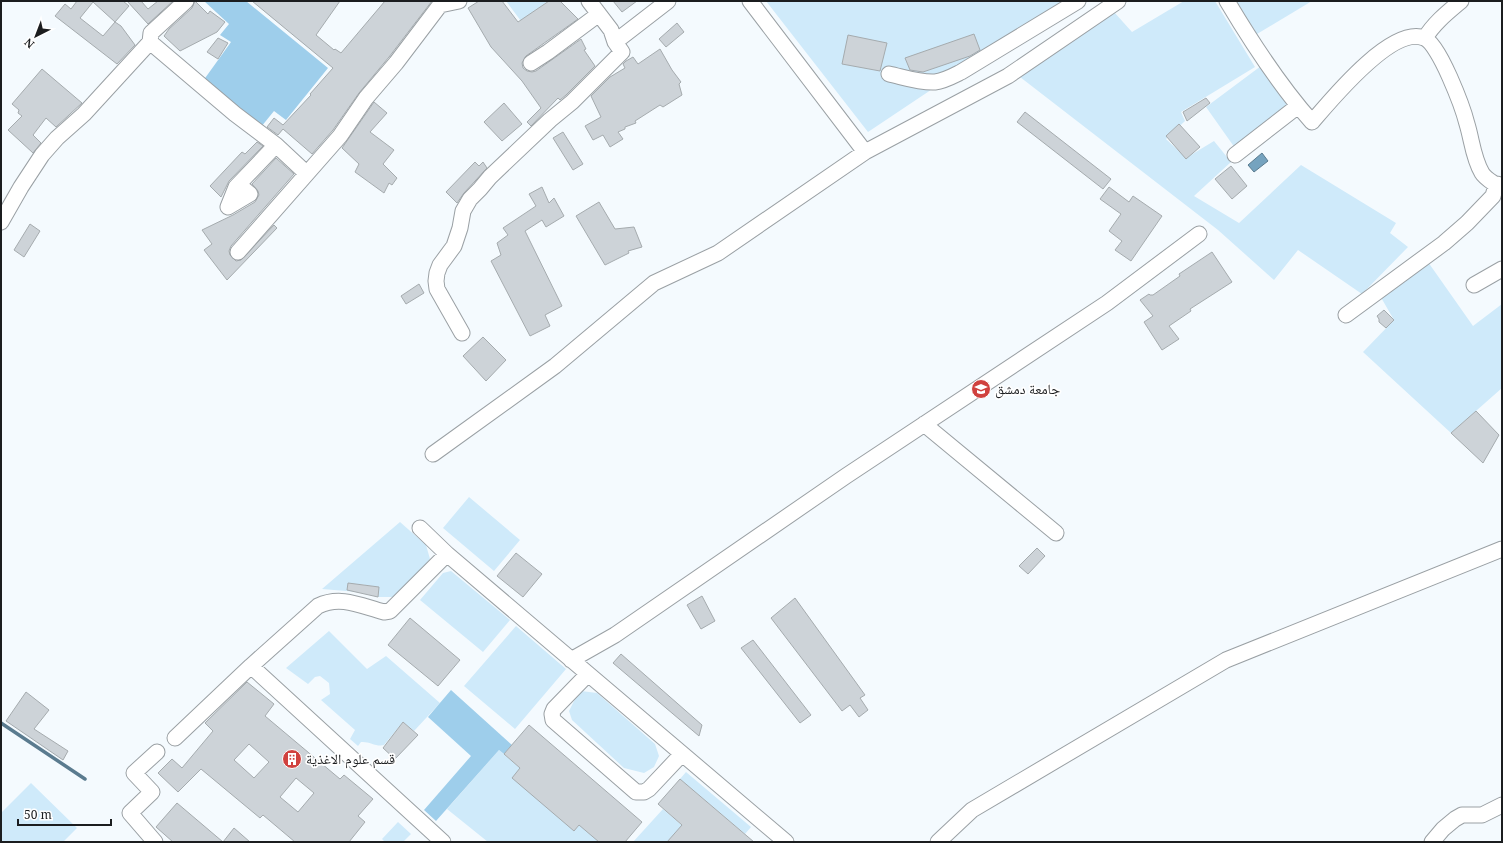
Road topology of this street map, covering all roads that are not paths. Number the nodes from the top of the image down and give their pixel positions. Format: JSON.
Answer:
{"nodes":[{"id":1,"x":186,"y":1,"type":"edge"},
{"id":2,"x":460,"y":1,"type":"edge"},
{"id":3,"x":589,"y":1,"type":"edge"},
{"id":4,"x":668,"y":1,"type":"edge"},
{"id":5,"x":750,"y":1,"type":"edge"},
{"id":6,"x":1078,"y":1,"type":"edge"},
{"id":7,"x":1118,"y":1,"type":"edge"},
{"id":8,"x":1227,"y":1,"type":"edge"},
{"id":9,"x":1461,"y":1,"type":"edge"},
{"id":10,"x":599,"y":14,"type":"junction"},
{"id":11,"x":1425,"y":38,"type":"junction"},
{"id":12,"x":150,"y":42,"type":"junction"},
{"id":13,"x":615,"y":42,"type":"junction"},
{"id":14,"x":531,"y":63,"type":"dead end"},
{"id":15,"x":888,"y":74,"type":"dead end"},
{"id":16,"x":1298,"y":106,"type":"junction"},
{"id":17,"x":276,"y":145,"type":"junction"},
{"id":18,"x":865,"y":152,"type":"junction"},
{"id":19,"x":1234,"y":155,"type":"dead end"},
{"id":20,"x":306,"y":173,"type":"junction"},
{"id":21,"x":239,"y":185,"type":"dead end"},
{"id":22,"x":1499,"y":186,"type":"edge"},
{"id":23,"x":1,"y":222,"type":"edge"},
{"id":24,"x":1199,"y":234,"type":"dead end"},
{"id":25,"x":238,"y":252,"type":"dead end"},
{"id":26,"x":1502,"y":269,"type":"edge"},
{"id":27,"x":1474,"y":285,"type":"dead end"},
{"id":28,"x":1346,"y":315,"type":"dead end"},
{"id":29,"x":462,"y":333,"type":"dead end"},
{"id":30,"x":924,"y":424,"type":"junction"},
{"id":31,"x":434,"y":454,"type":"dead end"},
{"id":32,"x":420,"y":528,"type":"dead end"},
{"id":33,"x":1056,"y":533,"type":"dead end"},
{"id":34,"x":1502,"y":549,"type":"edge"},
{"id":35,"x":447,"y":554,"type":"junction"},
{"id":36,"x":572,"y":660,"type":"junction"},
{"id":37,"x":251,"y":666,"type":"junction"},
{"id":38,"x":588,"y":674,"type":"junction"},
{"id":39,"x":175,"y":738,"type":"dead end"},
{"id":40,"x":157,"y":752,"type":"dead end"},
{"id":41,"x":682,"y":754,"type":"junction"},
{"id":42,"x":1502,"y":805,"type":"edge"},
{"id":43,"x":155,"y":842,"type":"edge"},
{"id":44,"x":443,"y":842,"type":"edge"},
{"id":45,"x":786,"y":842,"type":"edge"},
{"id":46,"x":938,"y":842,"type":"edge"},
{"id":47,"x":1432,"y":842,"type":"edge"}],
"edges":[{"from":1,"to":12,"type":"street"},
{"from":2,"to":20,"type":"street"},
{"from":3,"to":10,"type":"street"},
{"from":4,"to":13,"type":"street"},
{"from":5,"to":18,"type":"street"},
{"from":6,"to":15,"type":"street"},
{"from":7,"to":18,"type":"street"},
{"from":8,"to":16,"type":"street"},
{"from":9,"to":11,"type":"street"},
{"from":10,"to":13,"type":"street"},
{"from":10,"to":14,"type":"street"},
{"from":11,"to":16,"type":"street"},
{"from":11,"to":22,"type":"street"},
{"from":12,"to":17,"type":"street"},
{"from":12,"to":23,"type":"street"},
{"from":13,"to":29,"type":"street"},
{"from":16,"to":19,"type":"street"},
{"from":17,"to":20,"type":"street"},
{"from":17,"to":21,"type":"street"},
{"from":18,"to":31,"type":"street"},
{"from":20,"to":25,"type":"street"},
{"from":22,"to":28,"type":"street"},
{"from":24,"to":30,"type":"street"},
{"from":26,"to":27,"type":"street"},
{"from":30,"to":33,"type":"street"},
{"from":30,"to":36,"type":"street"},
{"from":32,"to":35,"type":"street"},
{"from":34,"to":46,"type":"street"},
{"from":35,"to":36,"type":"street"},
{"from":35,"to":37,"type":"street"},
{"from":36,"to":38,"type":"street"},
{"from":37,"to":39,"type":"street"},
{"from":37,"to":44,"type":"street"},
{"from":38,"to":41,"type":"street"},
{"from":38,"to":41,"type":"street"},
{"from":40,"to":43,"type":"street"},
{"from":41,"to":45,"type":"street"},
{"from":42,"to":47,"type":"street"}]}
